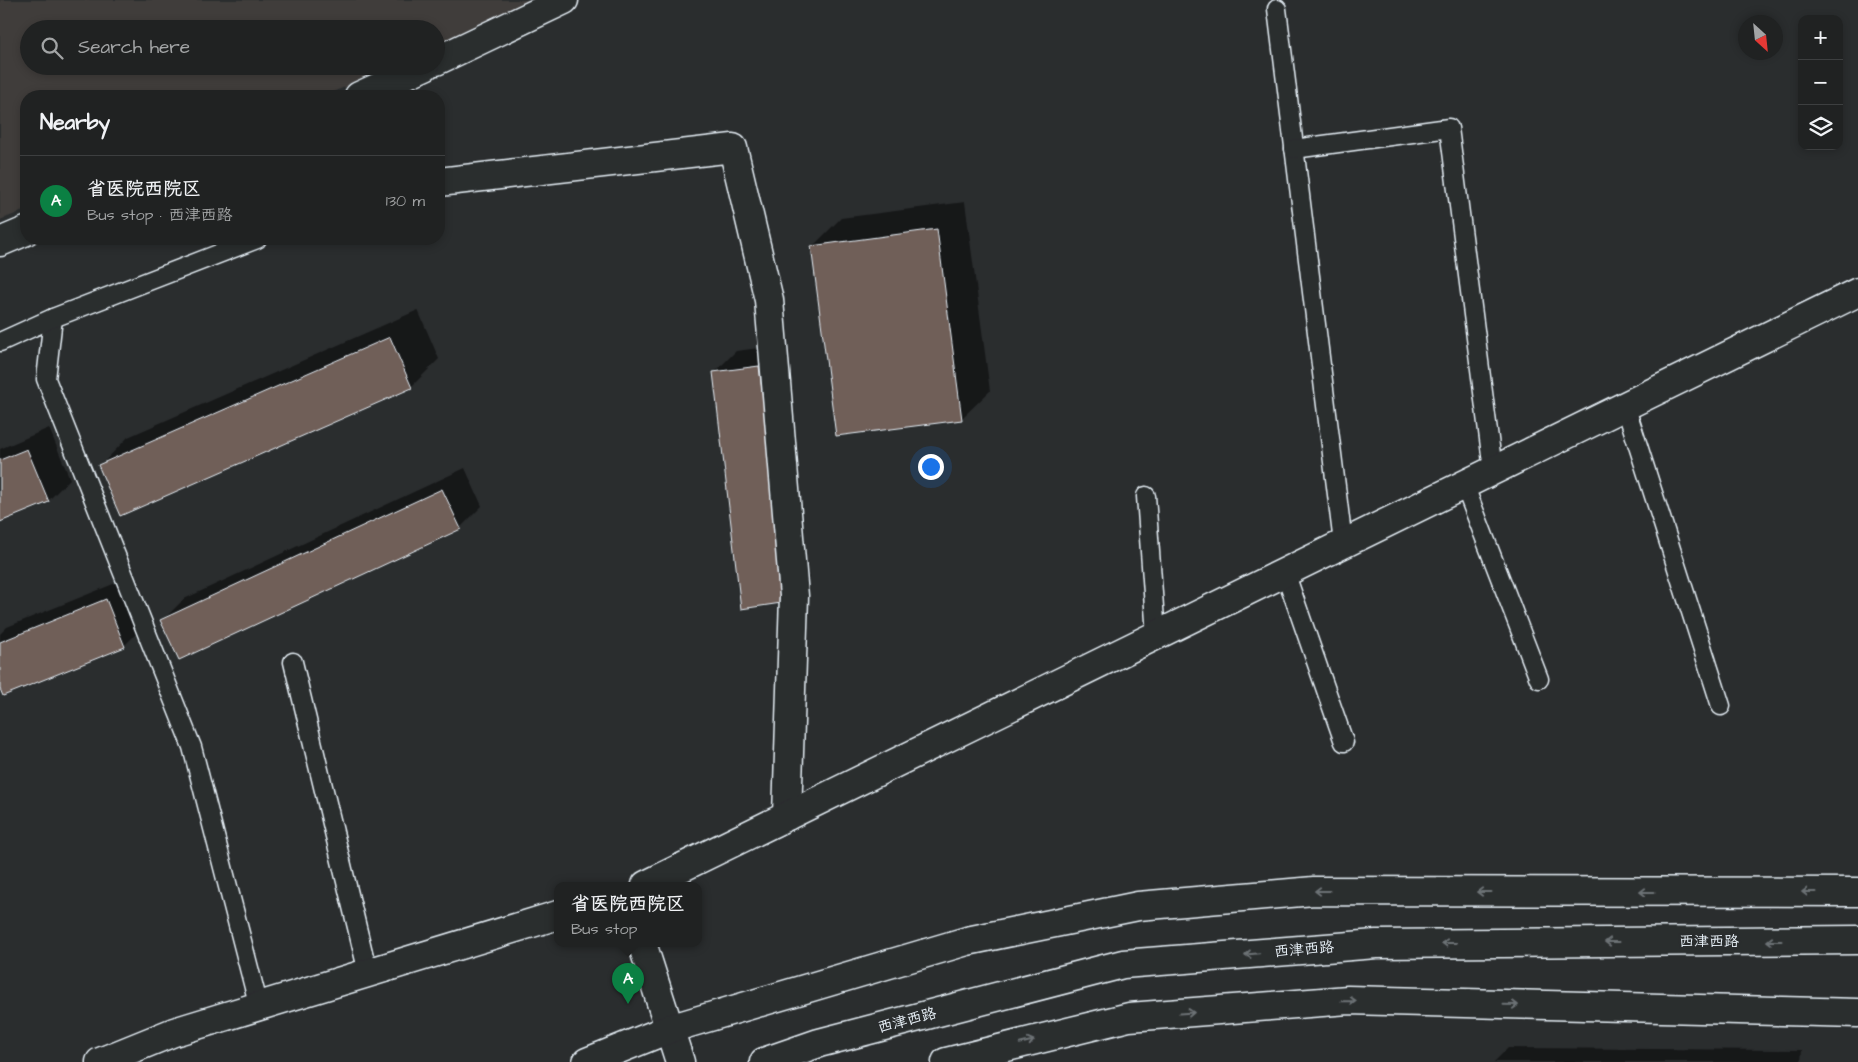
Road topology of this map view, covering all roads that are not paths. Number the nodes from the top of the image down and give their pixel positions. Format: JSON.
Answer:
{"nodes":[{"id":1,"x":564,"y":0,"type":"edge"},
{"id":2,"x":1277,"y":9,"type":"dead end"},
{"id":3,"x":445,"y":57,"type":"edge"},
{"id":4,"x":405,"y":75,"type":"edge"},
{"id":5,"x":372,"y":90,"type":"edge"},
{"id":6,"x":1294,"y":149,"type":"junction"},
{"id":7,"x":445,"y":181,"type":"edge"},
{"id":8,"x":20,"y":234,"type":"edge"},
{"id":9,"x":0,"y":242,"type":"edge"},
{"id":10,"x":242,"y":245,"type":"edge"},
{"id":11,"x":1858,"y":292,"type":"edge"},
{"id":12,"x":53,"y":318,"type":"junction"},
{"id":13,"x":0,"y":342,"type":"edge"},
{"id":14,"x":1625,"y":406,"type":"junction"},
{"id":15,"x":1493,"y":470,"type":"junction"},
{"id":16,"x":1464,"y":484,"type":"junction"},
{"id":17,"x":1146,"y":496,"type":"dead end"},
{"id":18,"x":1343,"y":543,"type":"junction"},
{"id":19,"x":1285,"y":572,"type":"junction"},
{"id":20,"x":1156,"y":635,"type":"junction"},
{"id":21,"x":293,"y":662,"type":"dead end"},
{"id":22,"x":1539,"y":679,"type":"dead end"},
{"id":23,"x":1721,"y":706,"type":"dead end"},
{"id":24,"x":1344,"y":742,"type":"dead end"},
{"id":25,"x":787,"y":816,"type":"junction"},
{"id":26,"x":652,"y":882,"type":"edge"},
{"id":27,"x":1858,"y":892,"type":"edge"},
{"id":28,"x":554,"y":916,"type":"edge"},
{"id":29,"x":1858,"y":940,"type":"edge"},
{"id":30,"x":643,"y":947,"type":"edge"},
{"id":31,"x":368,"y":973,"type":"junction"},
{"id":32,"x":259,"y":1007,"type":"junction"},
{"id":33,"x":1858,"y":1013,"type":"edge"},
{"id":34,"x":669,"y":1029,"type":"junction"},
{"id":35,"x":100,"y":1062,"type":"edge"},
{"id":36,"x":587,"y":1062,"type":"edge"},
{"id":37,"x":680,"y":1062,"type":"edge"},
{"id":38,"x":764,"y":1062,"type":"edge"},
{"id":39,"x":946,"y":1062,"type":"edge"}],
"edges":[{"from":1,"to":3,"type":"street"},
{"from":2,"to":6,"type":"lane"},
{"from":4,"to":5,"type":"street"},
{"from":6,"to":15,"type":"lane"},
{"from":6,"to":18,"type":"lane"},
{"from":7,"to":25,"type":"street"},
{"from":8,"to":9,"type":"street"},
{"from":10,"to":12,"type":"lane"},
{"from":11,"to":14,"type":"street"},
{"from":12,"to":13,"type":"lane"},
{"from":12,"to":32,"type":"lane"},
{"from":14,"to":15,"type":"street"},
{"from":14,"to":23,"type":"lane"},
{"from":15,"to":16,"type":"street"},
{"from":16,"to":18,"type":"street"},
{"from":16,"to":22,"type":"lane"},
{"from":17,"to":20,"type":"lane"},
{"from":18,"to":19,"type":"street"},
{"from":19,"to":20,"type":"street"},
{"from":19,"to":24,"type":"lane"},
{"from":20,"to":25,"type":"street"},
{"from":21,"to":31,"type":"lane"},
{"from":25,"to":26,"type":"street"},
{"from":27,"to":34,"type":"street","one_way":true},
{"from":28,"to":31,"type":"street"},
{"from":29,"to":38,"type":"street","name":"西津西路","one_way":true},
{"from":30,"to":34,"type":"street"},
{"from":31,"to":32,"type":"street"},
{"from":32,"to":35,"type":"street"},
{"from":39,"to":33,"type":"street","one_way":true},
{"from":34,"to":36,"type":"street"},
{"from":34,"to":37,"type":"street"}]}
